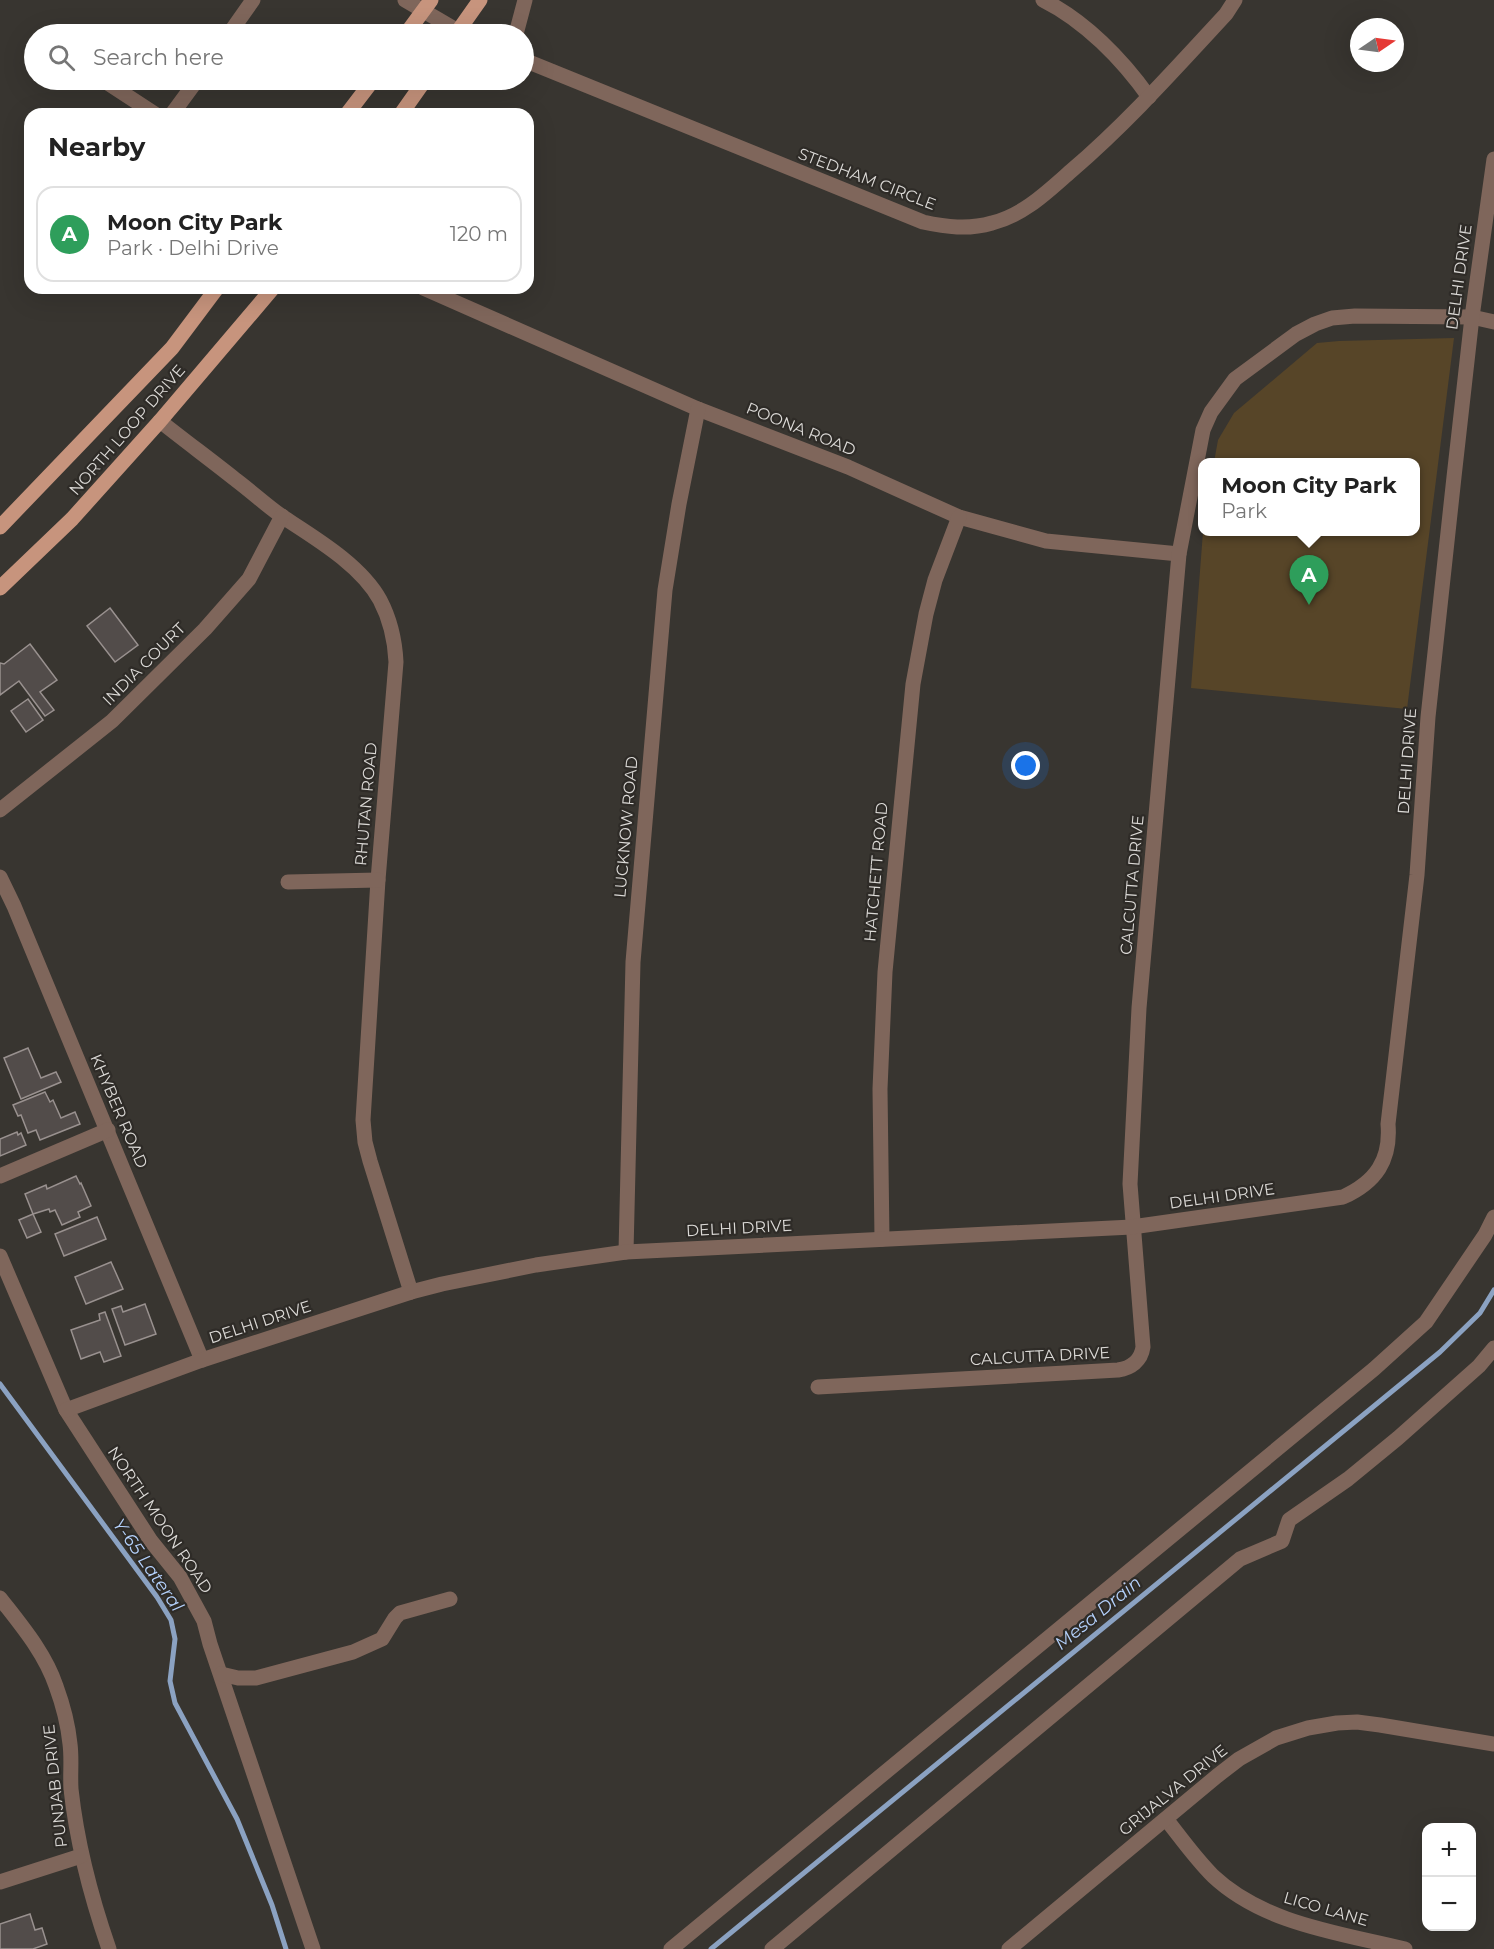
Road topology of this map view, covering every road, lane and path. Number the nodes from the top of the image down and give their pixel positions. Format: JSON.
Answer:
{"nodes":[{"id":1,"x":253,"y":0,"type":"edge"},
{"id":2,"x":405,"y":0,"type":"edge"},
{"id":3,"x":480,"y":0,"type":"edge"},
{"id":4,"x":525,"y":0,"type":"edge"},
{"id":5,"x":1043,"y":0,"type":"edge"},
{"id":6,"x":1235,"y":0,"type":"edge"},
{"id":7,"x":427,"y":6,"type":"edge"},
{"id":8,"x":236,"y":24,"type":"edge"},
{"id":9,"x":414,"y":24,"type":"edge"},
{"id":10,"x":448,"y":24,"type":"edge"},
{"id":11,"x":465,"y":24,"type":"edge"},
{"id":12,"x":519,"y":24,"type":"edge"},
{"id":13,"x":534,"y":64,"type":"edge"},
{"id":14,"x":118,"y":90,"type":"edge"},
{"id":15,"x":190,"y":90,"type":"edge"},
{"id":16,"x":365,"y":90,"type":"edge"},
{"id":17,"x":418,"y":90,"type":"edge"},
{"id":18,"x":1149,"y":97,"type":"junction"},
{"id":19,"x":146,"y":108,"type":"edge"},
{"id":20,"x":176,"y":108,"type":"edge"},
{"id":21,"x":352,"y":108,"type":"edge"},
{"id":22,"x":405,"y":108,"type":"edge"},
{"id":23,"x":1494,"y":159,"type":"edge"},
{"id":24,"x":212,"y":294,"type":"edge"},
{"id":25,"x":268,"y":294,"type":"edge"},
{"id":26,"x":437,"y":294,"type":"edge"},
{"id":27,"x":1472,"y":317,"type":"junction"},
{"id":28,"x":1494,"y":322,"type":"edge"},
{"id":29,"x":698,"y":409,"type":"junction"},
{"id":30,"x":160,"y":421,"type":"junction"},
{"id":31,"x":282,"y":516,"type":"junction"},
{"id":32,"x":960,"y":516,"type":"junction"},
{"id":33,"x":0,"y":527,"type":"edge"},
{"id":34,"x":1179,"y":554,"type":"junction"},
{"id":35,"x":0,"y":588,"type":"edge"},
{"id":36,"x":0,"y":810,"type":"edge"},
{"id":37,"x":0,"y":877,"type":"edge"},
{"id":38,"x":378,"y":880,"type":"junction"},
{"id":39,"x":288,"y":882,"type":"dead end"},
{"id":40,"x":108,"y":1130,"type":"junction"},
{"id":41,"x":0,"y":1176,"type":"edge"},
{"id":42,"x":1494,"y":1217,"type":"edge"},
{"id":43,"x":1132,"y":1227,"type":"junction"},
{"id":44,"x":882,"y":1239,"type":"junction"},
{"id":45,"x":626,"y":1252,"type":"junction"},
{"id":46,"x":0,"y":1256,"type":"edge"},
{"id":47,"x":411,"y":1292,"type":"junction"},
{"id":48,"x":1494,"y":1348,"type":"edge"},
{"id":49,"x":202,"y":1360,"type":"junction"},
{"id":50,"x":818,"y":1387,"type":"dead end"},
{"id":51,"x":66,"y":1410,"type":"junction"},
{"id":52,"x":0,"y":1598,"type":"edge"},
{"id":53,"x":450,"y":1599,"type":"dead end"},
{"id":54,"x":221,"y":1674,"type":"junction"},
{"id":55,"x":1494,"y":1744,"type":"edge"},
{"id":56,"x":1166,"y":1819,"type":"junction"},
{"id":57,"x":81,"y":1856,"type":"junction"},
{"id":58,"x":0,"y":1882,"type":"edge"},
{"id":59,"x":109,"y":1949,"type":"edge"},
{"id":60,"x":314,"y":1949,"type":"edge"},
{"id":61,"x":671,"y":1949,"type":"edge"},
{"id":62,"x":772,"y":1949,"type":"edge"},
{"id":63,"x":1010,"y":1949,"type":"edge"},
{"id":64,"x":1405,"y":1949,"type":"edge"}],
"edges":[{"from":1,"to":8,"type":"street"},
{"from":2,"to":7,"type":"street"},
{"from":3,"to":11,"type":"main road"},
{"from":4,"to":12,"type":"street"},
{"from":5,"to":18,"type":"street"},
{"from":6,"to":18,"type":"street","name":"STEDHAM CIRCLE"},
{"from":7,"to":9,"type":"main road"},
{"from":7,"to":10,"type":"street"},
{"from":13,"to":18,"type":"street","name":"STEDHAM CIRCLE"},
{"from":14,"to":19,"type":"street"},
{"from":15,"to":20,"type":"street"},
{"from":16,"to":21,"type":"main road"},
{"from":17,"to":22,"type":"main road"},
{"from":23,"to":27,"type":"street","name":"DELHI DRIVE"},
{"from":24,"to":33,"type":"main road","name":"NORTH LOOP DRIVE"},
{"from":25,"to":30,"type":"main road","name":"NORTH LOOP DRIVE"},
{"from":26,"to":29,"type":"street","name":"POONA ROAD"},
{"from":27,"to":28,"type":"street","name":"CALCUTTA DRIVE"},
{"from":27,"to":34,"type":"street","name":"CALCUTTA DRIVE"},
{"from":27,"to":43,"type":"street","name":"DELHI DRIVE"},
{"from":29,"to":32,"type":"street","name":"POONA ROAD"},
{"from":29,"to":45,"type":"street","name":"LUCKNOW ROAD"},
{"from":30,"to":31,"type":"street","name":"RHUTAN ROAD"},
{"from":30,"to":35,"type":"main road","name":"NORTH LOOP DRIVE"},
{"from":31,"to":36,"type":"street","name":"INDIA COURT"},
{"from":31,"to":38,"type":"street","name":"RHUTAN ROAD"},
{"from":32,"to":34,"type":"street","name":"POONA ROAD"},
{"from":32,"to":44,"type":"street","name":"HATCHETT ROAD"},
{"from":34,"to":43,"type":"street","name":"CALCUTTA DRIVE"},
{"from":37,"to":40,"type":"street","name":"KHYBER ROAD"},
{"from":38,"to":39,"type":"street"},
{"from":38,"to":47,"type":"street","name":"RHUTAN ROAD"},
{"from":40,"to":41,"type":"street"},
{"from":40,"to":49,"type":"street","name":"KHYBER ROAD"},
{"from":42,"to":61,"type":"street"},
{"from":43,"to":44,"type":"street","name":"DELHI DRIVE"},
{"from":43,"to":50,"type":"street","name":"CALCUTTA DRIVE"},
{"from":44,"to":45,"type":"street","name":"DELHI DRIVE"},
{"from":45,"to":47,"type":"street","name":"DELHI DRIVE"},
{"from":46,"to":51,"type":"street","name":"NORTH MOON ROAD"},
{"from":47,"to":49,"type":"street","name":"DELHI DRIVE"},
{"from":48,"to":62,"type":"street"},
{"from":49,"to":51,"type":"street","name":"DELHI DRIVE"},
{"from":51,"to":54,"type":"street","name":"NORTH MOON ROAD"},
{"from":52,"to":57,"type":"street","name":"PUNJAB DRIVE"},
{"from":53,"to":54,"type":"street"},
{"from":54,"to":60,"type":"street","name":"NORTH MOON ROAD"},
{"from":55,"to":56,"type":"street","name":"GRIJALVA DRIVE"},
{"from":56,"to":63,"type":"street","name":"GRIJALVA DRIVE"},
{"from":56,"to":64,"type":"street","name":"LICO LANE"},
{"from":57,"to":58,"type":"street"},
{"from":57,"to":59,"type":"street","name":"PUNJAB DRIVE"}]}
